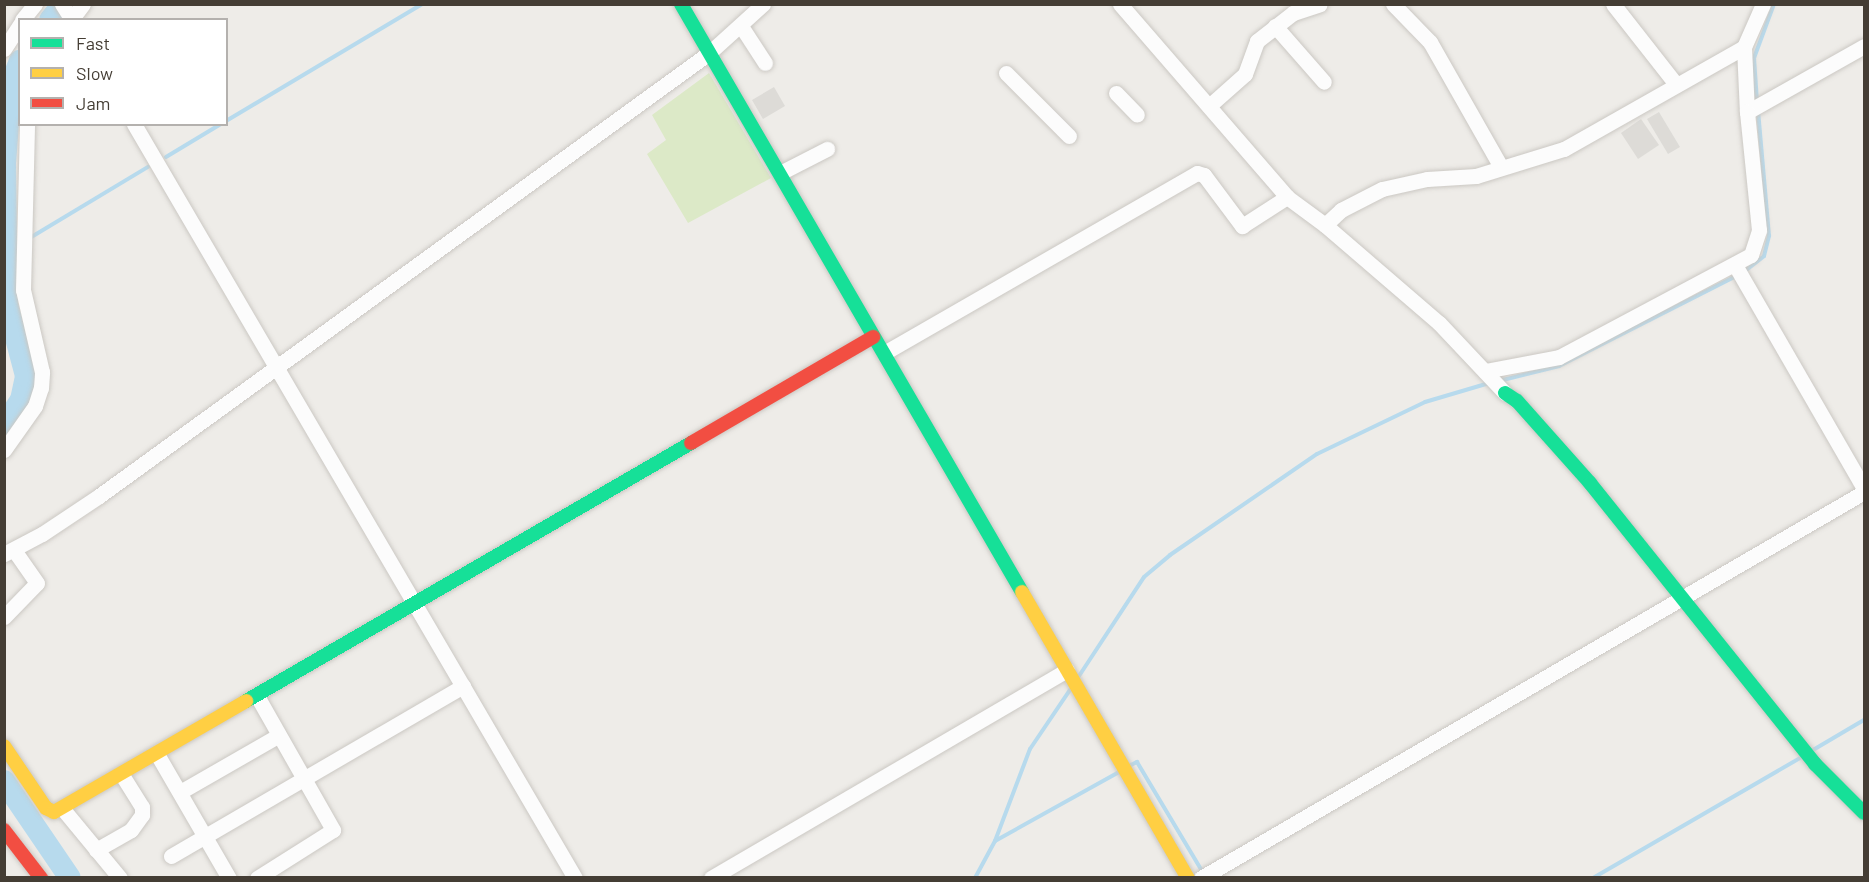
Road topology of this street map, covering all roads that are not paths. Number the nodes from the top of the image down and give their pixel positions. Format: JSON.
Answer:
{"nodes":[{"id":1,"x":35,"y":4,"type":"edge"},
{"id":2,"x":83,"y":4,"type":"edge"},
{"id":3,"x":681,"y":4,"type":"edge"},
{"id":4,"x":763,"y":4,"type":"edge"},
{"id":5,"x":1120,"y":4,"type":"edge"},
{"id":6,"x":1320,"y":4,"type":"edge"},
{"id":7,"x":1613,"y":4,"type":"edge"},
{"id":8,"x":1762,"y":4,"type":"edge"},
{"id":9,"x":1402,"y":7,"type":"edge"},
{"id":10,"x":69,"y":16,"type":"edge"},
{"id":11,"x":24,"y":18,"type":"edge"},
{"id":12,"x":741,"y":26,"type":"junction"},
{"id":13,"x":1275,"y":26,"type":"junction"},
{"id":14,"x":18,"y":27,"type":"edge"},
{"id":15,"x":1864,"y":46,"type":"edge"},
{"id":16,"x":1744,"y":47,"type":"junction"},
{"id":17,"x":4,"y":49,"type":"edge"},
{"id":18,"x":709,"y":53,"type":"junction"},
{"id":19,"x":765,"y":63,"type":"dead end"},
{"id":20,"x":1006,"y":73,"type":"dead end"},
{"id":21,"x":1324,"y":82,"type":"dead end"},
{"id":22,"x":1676,"y":83,"type":"junction"},
{"id":23,"x":1116,"y":93,"type":"dead end"},
{"id":24,"x":1209,"y":106,"type":"junction"},
{"id":25,"x":1755,"y":108,"type":"junction"},
{"id":26,"x":1137,"y":115,"type":"dead end"},
{"id":27,"x":27,"y":126,"type":"edge"},
{"id":28,"x":135,"y":126,"type":"edge"},
{"id":29,"x":1069,"y":136,"type":"dead end"},
{"id":30,"x":827,"y":149,"type":"dead end"},
{"id":31,"x":1501,"y":167,"type":"junction"},
{"id":32,"x":780,"y":174,"type":"junction"},
{"id":33,"x":1287,"y":197,"type":"junction"},
{"id":34,"x":1325,"y":225,"type":"junction"},
{"id":35,"x":1738,"y":271,"type":"junction"},
{"id":36,"x":873,"y":337,"type":"junction"},
{"id":37,"x":884,"y":353,"type":"junction"},
{"id":38,"x":277,"y":366,"type":"junction"},
{"id":39,"x":1486,"y":372,"type":"junction"},
{"id":40,"x":1502,"y":391,"type":"joint"},
{"id":41,"x":4,"y":450,"type":"edge"},
{"id":42,"x":1864,"y":490,"type":"edge"},
{"id":43,"x":9,"y":552,"type":"edge"},
{"id":44,"x":1684,"y":598,"type":"junction"},
{"id":45,"x":416,"y":603,"type":"junction"},
{"id":46,"x":4,"y":617,"type":"edge"},
{"id":47,"x":1069,"y":672,"type":"junction"},
{"id":48,"x":463,"y":686,"type":"junction"},
{"id":49,"x":257,"y":696,"type":"junction"},
{"id":50,"x":279,"y":735,"type":"junction"},
{"id":51,"x":4,"y":746,"type":"edge"},
{"id":52,"x":157,"y":754,"type":"junction"},
{"id":53,"x":121,"y":774,"type":"junction"},
{"id":54,"x":304,"y":778,"type":"junction"},
{"id":55,"x":180,"y":792,"type":"junction"},
{"id":56,"x":62,"y":808,"type":"junction"},
{"id":57,"x":1864,"y":813,"type":"edge"},
{"id":58,"x":4,"y":830,"type":"edge"},
{"id":59,"x":205,"y":836,"type":"junction"},
{"id":60,"x":96,"y":850,"type":"junction"},
{"id":61,"x":171,"y":856,"type":"dead end"},
{"id":62,"x":41,"y":878,"type":"edge"},
{"id":63,"x":120,"y":878,"type":"edge"},
{"id":64,"x":229,"y":878,"type":"edge"},
{"id":65,"x":258,"y":878,"type":"edge"},
{"id":66,"x":575,"y":878,"type":"edge"},
{"id":67,"x":711,"y":878,"type":"edge"},
{"id":68,"x":1188,"y":878,"type":"edge"},
{"id":69,"x":1201,"y":878,"type":"edge"}],
"edges":[{"from":1,"to":11,"type":"street"},
{"from":2,"to":10,"type":"street"},
{"from":3,"to":18,"type":"street"},
{"from":4,"to":12,"type":"street"},
{"from":5,"to":24,"type":"street"},
{"from":6,"to":13,"type":"street"},
{"from":7,"to":22,"type":"street"},
{"from":8,"to":16,"type":"street"},
{"from":9,"to":31,"type":"street"},
{"from":12,"to":18,"type":"street"},
{"from":12,"to":19,"type":"street"},
{"from":13,"to":21,"type":"street"},
{"from":13,"to":24,"type":"street"},
{"from":14,"to":17,"type":"street"},
{"from":15,"to":25,"type":"street"},
{"from":16,"to":22,"type":"street"},
{"from":16,"to":25,"type":"street"},
{"from":18,"to":32,"type":"street"},
{"from":18,"to":38,"type":"street"},
{"from":20,"to":29,"type":"street"},
{"from":22,"to":31,"type":"street"},
{"from":23,"to":26,"type":"street"},
{"from":24,"to":33,"type":"street"},
{"from":25,"to":35,"type":"street"},
{"from":27,"to":41,"type":"street"},
{"from":28,"to":38,"type":"street"},
{"from":30,"to":32,"type":"street"},
{"from":31,"to":34,"type":"street"},
{"from":32,"to":36,"type":"street"},
{"from":33,"to":34,"type":"street"},
{"from":33,"to":37,"type":"street"},
{"from":34,"to":39,"type":"street"},
{"from":35,"to":39,"type":"street"},
{"from":35,"to":42,"type":"street"},
{"from":36,"to":37,"type":"street"},
{"from":36,"to":45,"type":"street"},
{"from":37,"to":47,"type":"street"},
{"from":38,"to":43,"type":"street"},
{"from":38,"to":45,"type":"street"},
{"from":39,"to":40,"type":"street"},
{"from":40,"to":44,"type":"street"},
{"from":42,"to":44,"type":"street"},
{"from":43,"to":46,"type":"street"},
{"from":44,"to":57,"type":"street"},
{"from":44,"to":69,"type":"street"},
{"from":45,"to":48,"type":"street"},
{"from":45,"to":49,"type":"street"},
{"from":47,"to":67,"type":"street"},
{"from":47,"to":68,"type":"street"},
{"from":48,"to":54,"type":"street"},
{"from":48,"to":66,"type":"street"},
{"from":49,"to":50,"type":"street"},
{"from":49,"to":52,"type":"street"},
{"from":50,"to":54,"type":"street"},
{"from":50,"to":55,"type":"street"},
{"from":51,"to":56,"type":"street"},
{"from":52,"to":53,"type":"street"},
{"from":52,"to":55,"type":"street"},
{"from":53,"to":56,"type":"street"},
{"from":53,"to":60,"type":"street"},
{"from":54,"to":59,"type":"street"},
{"from":54,"to":65,"type":"street"},
{"from":55,"to":59,"type":"street"},
{"from":56,"to":60,"type":"street"},
{"from":58,"to":62,"type":"street"},
{"from":59,"to":61,"type":"street"},
{"from":59,"to":64,"type":"street"},
{"from":60,"to":63,"type":"street"}]}
